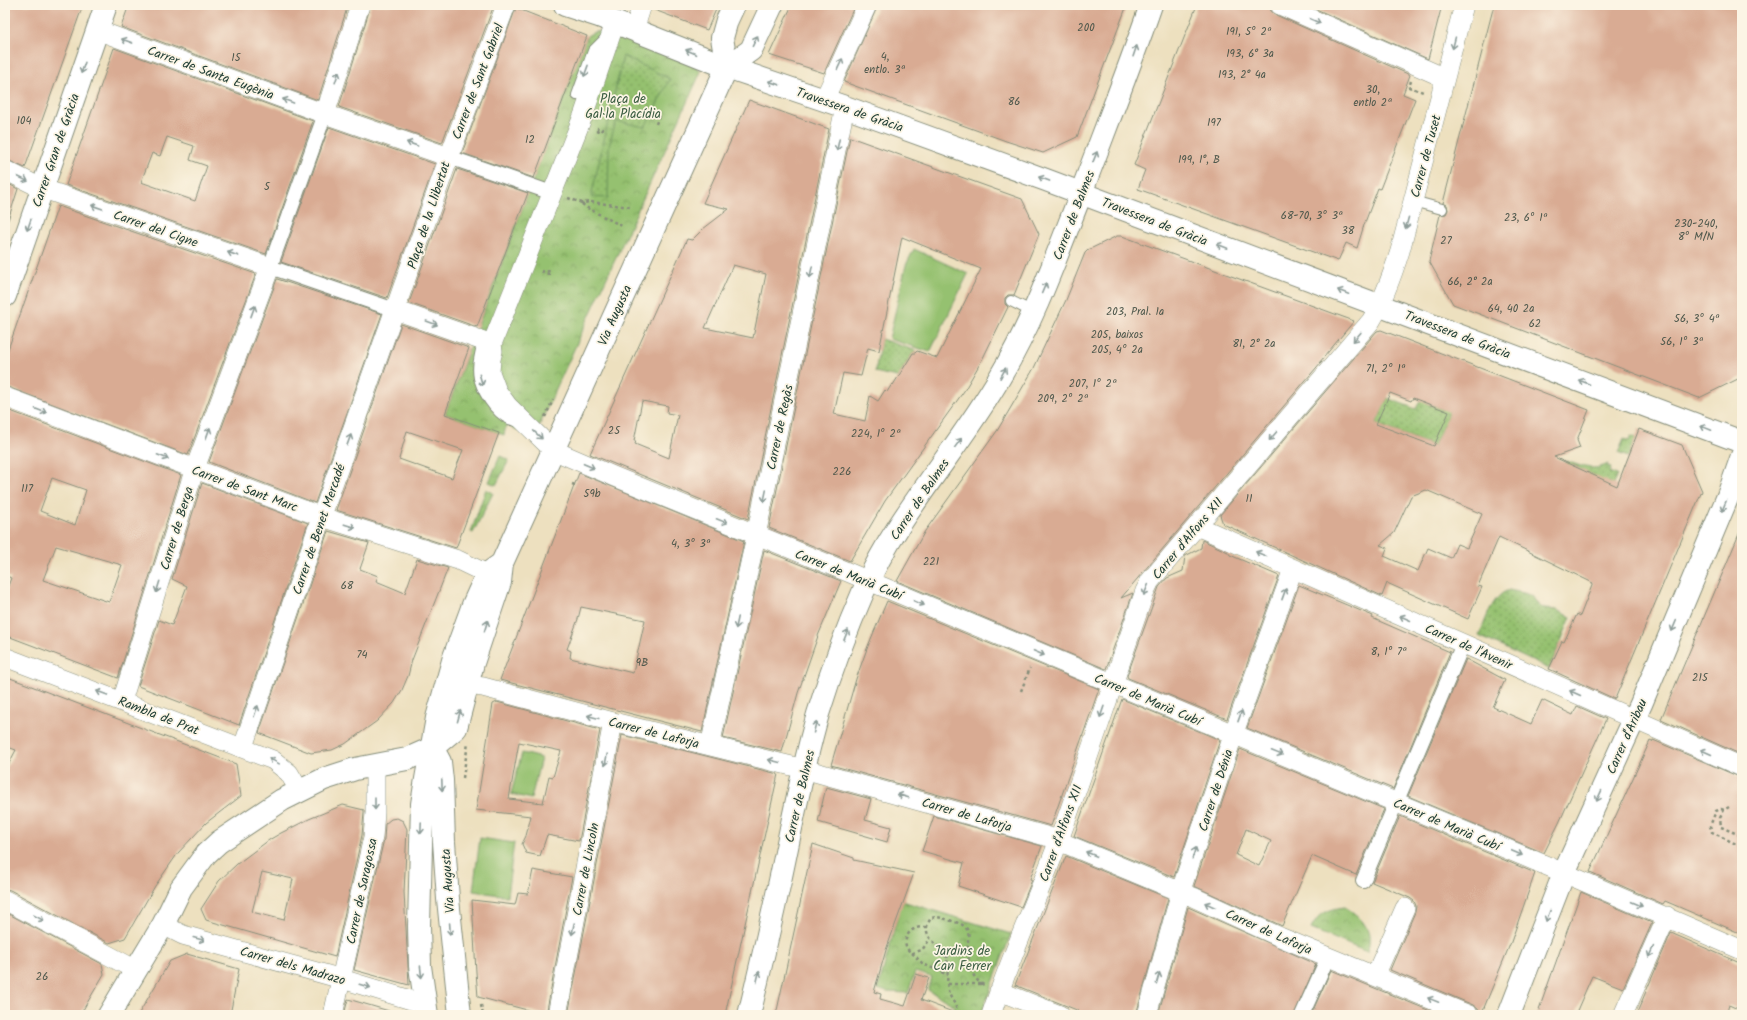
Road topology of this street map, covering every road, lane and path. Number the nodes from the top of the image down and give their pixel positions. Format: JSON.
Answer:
{"nodes":[{"id":1,"x":106,"y":5,"type":"edge"},
{"id":2,"x":360,"y":5,"type":"edge"},
{"id":3,"x":506,"y":5,"type":"edge"},
{"id":4,"x":565,"y":5,"type":"edge"},
{"id":5,"x":642,"y":5,"type":"edge"},
{"id":6,"x":734,"y":5,"type":"edge"},
{"id":7,"x":772,"y":5,"type":"edge"},
{"id":8,"x":867,"y":5,"type":"edge"},
{"id":9,"x":1151,"y":5,"type":"edge"},
{"id":10,"x":1280,"y":5,"type":"edge"},
{"id":11,"x":1464,"y":5,"type":"edge"},
{"id":12,"x":612,"y":22,"type":"edge"},
{"id":13,"x":98,"y":30,"type":"junction"},
{"id":14,"x":727,"y":67,"type":"junction"},
{"id":15,"x":1446,"y":78,"type":"junction"},
{"id":16,"x":1409,"y":87,"type":"dead end"},
{"id":17,"x":1423,"y":92,"type":"dead end"},
{"id":18,"x":577,"y":95,"type":"dead end"},
{"id":19,"x":824,"y":100,"type":"junction"},
{"id":20,"x":845,"y":107,"type":"junction"},
{"id":21,"x":660,"y":113,"type":"dead end"},
{"id":22,"x":325,"y":114,"type":"junction"},
{"id":23,"x":656,"y":124,"type":"dead end"},
{"id":24,"x":449,"y":156,"type":"junction"},
{"id":25,"x":5,"y":170,"type":"edge"},
{"id":26,"x":42,"y":188,"type":"junction"},
{"id":27,"x":552,"y":193,"type":"junction"},
{"id":28,"x":1081,"y":193,"type":"junction"},
{"id":29,"x":1413,"y":201,"type":"junction"},
{"id":30,"x":582,"y":203,"type":"junction"},
{"id":31,"x":630,"y":207,"type":"dead end"},
{"id":32,"x":1442,"y":209,"type":"dead end"},
{"id":33,"x":622,"y":226,"type":"dead end"},
{"id":34,"x":270,"y":267,"type":"junction"},
{"id":35,"x":5,"y":296,"type":"edge"},
{"id":36,"x":1011,"y":301,"type":"dead end"},
{"id":37,"x":1380,"y":305,"type":"junction"},
{"id":38,"x":395,"y":310,"type":"junction"},
{"id":39,"x":1033,"y":312,"type":"junction"},
{"id":40,"x":486,"y":347,"type":"junction"},
{"id":41,"x":5,"y":397,"type":"edge"},
{"id":42,"x":1742,"y":442,"type":"edge"},
{"id":43,"x":553,"y":450,"type":"junction"},
{"id":44,"x":1742,"y":456,"type":"edge"},
{"id":45,"x":194,"y":469,"type":"junction"},
{"id":46,"x":322,"y":517,"type":"junction"},
{"id":47,"x":1197,"y":526,"type":"junction"},
{"id":48,"x":756,"y":535,"type":"junction"},
{"id":49,"x":494,"y":569,"type":"junction"},
{"id":50,"x":1293,"y":569,"type":"junction"},
{"id":51,"x":868,"y":581,"type":"junction"},
{"id":52,"x":1463,"y":644,"type":"junction"},
{"id":53,"x":5,"y":658,"type":"edge"},
{"id":54,"x":1033,"y":661,"type":"dead end"},
{"id":55,"x":1112,"y":684,"type":"junction"},
{"id":56,"x":468,"y":685,"type":"junction"},
{"id":57,"x":1020,"y":691,"type":"dead end"},
{"id":58,"x":444,"y":694,"type":"junction"},
{"id":59,"x":122,"y":701,"type":"junction"},
{"id":60,"x":1635,"y":720,"type":"junction"},
{"id":61,"x":613,"y":722,"type":"junction"},
{"id":62,"x":1233,"y":735,"type":"junction"},
{"id":63,"x":468,"y":737,"type":"dead end"},
{"id":64,"x":710,"y":746,"type":"junction"},
{"id":65,"x":243,"y":747,"type":"junction"},
{"id":66,"x":432,"y":748,"type":"junction"},
{"id":67,"x":375,"y":765,"type":"junction"},
{"id":68,"x":1742,"y":767,"type":"edge"},
{"id":69,"x":804,"y":769,"type":"junction"},
{"id":70,"x":462,"y":781,"type":"dead end"},
{"id":71,"x":299,"y":790,"type":"junction"},
{"id":72,"x":1397,"y":803,"type":"junction"},
{"id":73,"x":1729,"y":807,"type":"dead end"},
{"id":74,"x":1724,"y":810,"type":"junction"},
{"id":75,"x":1742,"y":836,"type":"edge"},
{"id":76,"x":1058,"y":841,"type":"junction"},
{"id":77,"x":1742,"y":846,"type":"edge"},
{"id":78,"x":1564,"y":873,"type":"junction"},
{"id":79,"x":1363,"y":881,"type":"dead end"},
{"id":80,"x":1181,"y":893,"type":"junction"},
{"id":81,"x":5,"y":900,"type":"edge"},
{"id":82,"x":1405,"y":908,"type":"dead end"},
{"id":83,"x":1667,"y":916,"type":"junction"},
{"id":84,"x":163,"y":925,"type":"junction"},
{"id":85,"x":926,"y":927,"type":"junction"},
{"id":86,"x":930,"y":939,"type":"junction"},
{"id":87,"x":969,"y":950,"type":"junction"},
{"id":88,"x":1742,"y":950,"type":"edge"},
{"id":89,"x":912,"y":954,"type":"junction"},
{"id":90,"x":946,"y":957,"type":"junction"},
{"id":91,"x":1328,"y":958,"type":"junction"},
{"id":92,"x":136,"y":970,"type":"junction"},
{"id":93,"x":948,"y":975,"type":"junction"},
{"id":94,"x":1375,"y":976,"type":"junction"},
{"id":95,"x":342,"y":979,"type":"junction"},
{"id":96,"x":948,"y":984,"type":"junction"},
{"id":97,"x":982,"y":984,"type":"junction"},
{"id":98,"x":993,"y":988,"type":"junction"},
{"id":99,"x":481,"y":1005,"type":"dead end"},
{"id":100,"x":425,"y":1009,"type":"edge"},
{"id":101,"x":109,"y":1015,"type":"edge"},
{"id":102,"x":333,"y":1015,"type":"edge"},
{"id":103,"x":460,"y":1015,"type":"edge"},
{"id":104,"x":483,"y":1015,"type":"edge"},
{"id":105,"x":556,"y":1015,"type":"edge"},
{"id":106,"x":750,"y":1015,"type":"edge"},
{"id":107,"x":957,"y":1015,"type":"edge"},
{"id":108,"x":991,"y":1015,"type":"edge"},
{"id":109,"x":1060,"y":1015,"type":"edge"},
{"id":110,"x":1147,"y":1015,"type":"edge"},
{"id":111,"x":1302,"y":1015,"type":"edge"},
{"id":112,"x":1469,"y":1015,"type":"edge"},
{"id":113,"x":1509,"y":1015,"type":"edge"},
{"id":114,"x":1624,"y":1015,"type":"edge"}],
"edges":[{"from":1,"to":13,"type":"main road","name":"Carrer Gran de Gràcia"},
{"from":22,"to":2,"type":"street","one_way":true},
{"from":3,"to":24,"type":"street","name":"Carrer de Sant Gabriel"},
{"from":4,"to":12,"type":"main road","name":"Travessera de Gràcia"},
{"from":5,"to":12,"type":"street"},
{"from":6,"to":14,"type":"main road"},
{"from":14,"to":7,"type":"main road","one_way":true},
{"from":19,"to":8,"type":"street","one_way":true},
{"from":28,"to":9,"type":"main road","name":"Carrer de Balmes","one_way":true},
{"from":10,"to":15,"type":"street","one_way":true},
{"from":11,"to":15,"type":"street","name":"Carrer de Tuset","one_way":true},
{"from":14,"to":12,"type":"main road","name":"Travessera de Gràcia","one_way":true},
{"from":12,"to":18,"type":"lane","one_way":true},
{"from":12,"to":27,"type":"street"},
{"from":22,"to":13,"type":"street","name":"Carrer de Santa Eugènia","one_way":true},
{"from":13,"to":26,"type":"main road","name":"Carrer Gran de Gràcia","one_way":true},
{"from":19,"to":14,"type":"main road","name":"Travessera de Gràcia","one_way":true},
{"from":14,"to":43,"type":"main road","name":"Via Augusta"},
{"from":15,"to":29,"type":"street","name":"Carrer de Tuset"},
{"from":16,"to":17,"type":"path"},
{"from":19,"to":20,"type":"main road","name":"Travessera de Gràcia"},
{"from":28,"to":20,"type":"main road","name":"Travessera de Gràcia","one_way":true},
{"from":20,"to":48,"type":"street","name":"Carrer de Regàs","one_way":true},
{"from":21,"to":23,"type":"path"},
{"from":24,"to":22,"type":"street","name":"Plaça de la Llibertat","one_way":true},
{"from":22,"to":34,"type":"street"},
{"from":24,"to":27,"type":"street"},
{"from":24,"to":38,"type":"street","name":"Plaça de la Llibertat"},
{"from":25,"to":26,"type":"street","name":"Carrer del Cigne","one_way":true},
{"from":34,"to":26,"type":"street","name":"Carrer del Cigne","one_way":true},
{"from":26,"to":35,"type":"main road","name":"Carrer Gran de Gràcia","one_way":true},
{"from":27,"to":30,"type":"path"},
{"from":27,"to":40,"type":"street"},
{"from":37,"to":28,"type":"main road","name":"Travessera de Gràcia","one_way":true},
{"from":39,"to":28,"type":"main road","name":"Carrer de Balmes","one_way":true},
{"from":29,"to":32,"type":"lane"},
{"from":29,"to":37,"type":"street","name":"Carrer de Tuset","one_way":true},
{"from":30,"to":31,"type":"path"},
{"from":30,"to":33,"type":"path"},
{"from":34,"to":38,"type":"street"},
{"from":45,"to":34,"type":"street","name":"Carrer de Berga","one_way":true},
{"from":36,"to":39,"type":"lane"},
{"from":42,"to":37,"type":"main road","name":"Travessera de Gràcia","one_way":true},
{"from":37,"to":47,"type":"street","name":"Carrer d'Alfons XII","one_way":true},
{"from":38,"to":40,"type":"street","one_way":true},
{"from":46,"to":38,"type":"street","name":"Carrer de Benet Mercadé","one_way":true},
{"from":51,"to":39,"type":"main road","name":"Carrer de Balmes","one_way":true},
{"from":40,"to":43,"type":"street","one_way":true},
{"from":41,"to":45,"type":"street","name":"Carrer de Sant Marc","one_way":true},
{"from":43,"to":48,"type":"street","name":"Carrer de Marià Cubí","one_way":true},
{"from":43,"to":49,"type":"main road","name":"Via Augusta"},
{"from":44,"to":60,"type":"main road","name":"Carrer d'Aribau","one_way":true},
{"from":45,"to":46,"type":"street","name":"Carrer de Sant Marc"},
{"from":45,"to":59,"type":"street","name":"Carrer de Berga","one_way":true},
{"from":46,"to":49,"type":"street","name":"Carrer de Sant Marc","one_way":true},
{"from":65,"to":46,"type":"street","name":"Carrer de Benet Mercadé","one_way":true},
{"from":50,"to":47,"type":"street","name":"Carrer de l'Avenir","one_way":true},
{"from":47,"to":55,"type":"street","name":"Carrer d'Alfons XII","one_way":true},
{"from":48,"to":51,"type":"street","name":"Carrer de Marià Cubí"},
{"from":48,"to":64,"type":"street","name":"Carrer de Regàs","one_way":true},
{"from":56,"to":49,"type":"main road","name":"Via Augusta","one_way":true},
{"from":49,"to":58,"type":"main road","name":"Via Augusta"},
{"from":52,"to":50,"type":"street","name":"Carrer de l'Avenir","one_way":true},
{"from":62,"to":50,"type":"street","name":"Carrer de Dénia","one_way":true},
{"from":51,"to":55,"type":"street","name":"Carrer de Marià Cubí","one_way":true},
{"from":69,"to":51,"type":"main road","name":"Carrer de Balmes","one_way":true},
{"from":60,"to":52,"type":"street","name":"Carrer de l'Avenir","one_way":true},
{"from":52,"to":72,"type":"street"},
{"from":59,"to":53,"type":"street","name":"Rambla de Prat","one_way":true},
{"from":54,"to":57,"type":"path"},
{"from":55,"to":62,"type":"street","name":"Carrer de Marià Cubí"},
{"from":55,"to":76,"type":"street","name":"Carrer d'Alfons XII","one_way":true},
{"from":56,"to":58,"type":"street","name":"Carrer de Laforja"},
{"from":61,"to":56,"type":"street","name":"Carrer de Laforja","one_way":true},
{"from":66,"to":56,"type":"main road","name":"Via Augusta","one_way":true},
{"from":58,"to":66,"type":"main road","name":"Via Augusta"},
{"from":59,"to":65,"type":"street","name":"Rambla de Prat"},
{"from":68,"to":60,"type":"street","name":"Carrer de l'Avenir","one_way":true},
{"from":60,"to":78,"type":"main road","name":"Carrer d'Aribau","one_way":true},
{"from":61,"to":64,"type":"street","name":"Carrer de Laforja"},
{"from":61,"to":105,"type":"street","name":"Carrer de Lincoln","one_way":true},
{"from":62,"to":72,"type":"street","name":"Carrer de Marià Cubí","one_way":true},
{"from":80,"to":62,"type":"street","name":"Carrer de Dénia","one_way":true},
{"from":63,"to":70,"type":"path"},
{"from":69,"to":64,"type":"street","name":"Carrer de Laforja","one_way":true},
{"from":71,"to":65,"type":"street","name":"Rambla de Prat","one_way":true},
{"from":66,"to":67,"type":"main road"},
{"from":66,"to":100,"type":"main road","name":"Via Augusta","one_way":true},
{"from":66,"to":103,"type":"main road","name":"Via Augusta","one_way":true},
{"from":67,"to":71,"type":"main road"},
{"from":67,"to":95,"type":"street","name":"Carrer de Saragossa","one_way":true},
{"from":76,"to":69,"type":"street","name":"Carrer de Laforja","one_way":true},
{"from":106,"to":69,"type":"main road","name":"Carrer de Balmes","one_way":true},
{"from":71,"to":84,"type":"main road"},
{"from":72,"to":78,"type":"street","name":"Carrer de Marià Cubí","one_way":true},
{"from":72,"to":79,"type":"street"},
{"from":73,"to":74,"type":"path"},
{"from":74,"to":75,"type":"path"},
{"from":74,"to":77,"type":"path"},
{"from":80,"to":76,"type":"street","name":"Carrer de Laforja","one_way":true},
{"from":76,"to":98,"type":"street","name":"Carrer d'Alfons XII"},
{"from":78,"to":83,"type":"street","name":"Carrer de Marià Cubí","one_way":true},
{"from":78,"to":113,"type":"main road","name":"Carrer d'Aribau","one_way":true},
{"from":91,"to":80,"type":"street","name":"Carrer de Laforja","one_way":true},
{"from":110,"to":80,"type":"street","name":"Carrer de Dénia","one_way":true},
{"from":81,"to":92,"type":"street","one_way":true},
{"from":82,"to":94,"type":"street"},
{"from":83,"to":88,"type":"street","name":"Carrer de Marià Cubí"},
{"from":83,"to":114,"type":"street","one_way":true},
{"from":84,"to":92,"type":"main road"},
{"from":84,"to":95,"type":"street","name":"Carrer dels Madrazo","one_way":true},
{"from":85,"to":86,"type":"path"},
{"from":85,"to":87,"type":"path"},
{"from":85,"to":89,"type":"path"},
{"from":86,"to":89,"type":"path"},
{"from":86,"to":90,"type":"path"},
{"from":87,"to":90,"type":"path"},
{"from":87,"to":97,"type":"path"},
{"from":89,"to":93,"type":"path"},
{"from":90,"to":93,"type":"path"},
{"from":91,"to":94,"type":"street","name":"Carrer de Laforja"},
{"from":91,"to":111,"type":"street"},
{"from":92,"to":101,"type":"main road"},
{"from":93,"to":96,"type":"path"},
{"from":112,"to":94,"type":"street","name":"Carrer de Laforja","one_way":true},
{"from":95,"to":100,"type":"street","name":"Carrer dels Madrazo","one_way":true},
{"from":95,"to":102,"type":"street","name":"Carrer de Saragossa"},
{"from":96,"to":97,"type":"path"},
{"from":96,"to":107,"type":"path"},
{"from":97,"to":98,"type":"path"},
{"from":98,"to":108,"type":"street","name":"Carrer d'Alfons XII"},
{"from":98,"to":109,"type":"street"},
{"from":99,"to":104,"type":"path"},
{"from":100,"to":103,"type":"main road"}]}
